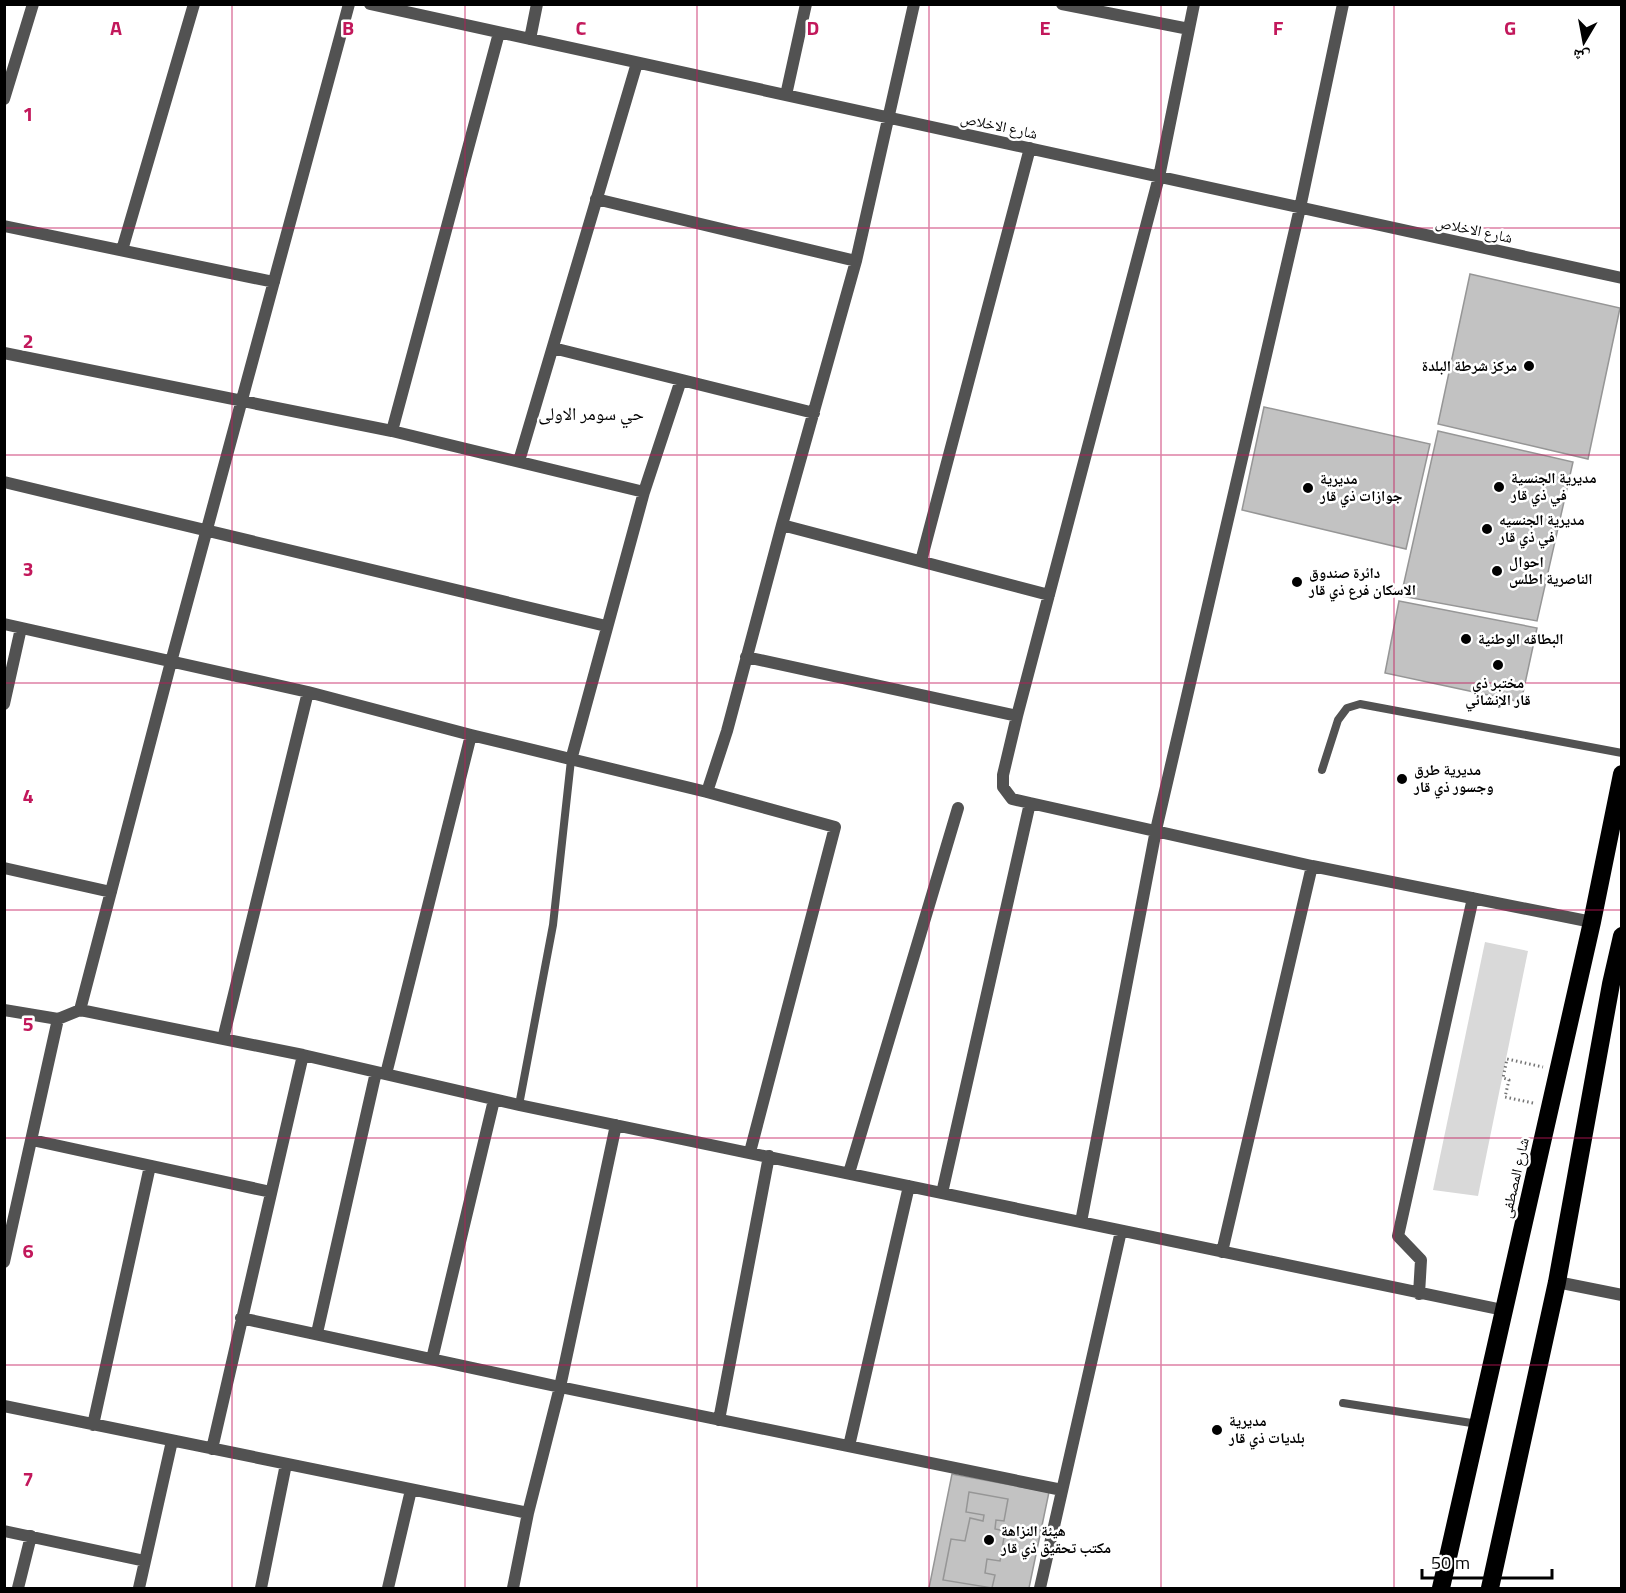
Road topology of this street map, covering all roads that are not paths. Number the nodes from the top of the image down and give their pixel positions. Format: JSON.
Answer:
{"nodes":[{"id":1,"x":33,"y":4,"type":"edge"},
{"id":2,"x":194,"y":4,"type":"edge"},
{"id":3,"x":349,"y":4,"type":"edge"},
{"id":4,"x":369,"y":4,"type":"edge"},
{"id":5,"x":537,"y":4,"type":"edge"},
{"id":6,"x":806,"y":4,"type":"edge"},
{"id":7,"x":914,"y":4,"type":"edge"},
{"id":8,"x":1062,"y":4,"type":"edge"},
{"id":9,"x":1194,"y":4,"type":"edge"},
{"id":10,"x":1343,"y":4,"type":"edge"},
{"id":11,"x":1189,"y":29,"type":"junction"},
{"id":12,"x":499,"y":33,"type":"junction"},
{"id":13,"x":530,"y":39,"type":"junction"},
{"id":14,"x":637,"y":63,"type":"junction"},
{"id":15,"x":8,"y":75,"type":"edge"},
{"id":16,"x":786,"y":95,"type":"junction"},
{"id":17,"x":4,"y":99,"type":"edge"},
{"id":18,"x":888,"y":117,"type":"junction"},
{"id":19,"x":1030,"y":148,"type":"junction"},
{"id":20,"x":1159,"y":177,"type":"junction"},
{"id":21,"x":596,"y":199,"type":"junction"},
{"id":22,"x":1300,"y":208,"type":"junction"},
{"id":23,"x":4,"y":226,"type":"edge"},
{"id":24,"x":122,"y":250,"type":"junction"},
{"id":25,"x":856,"y":261,"type":"junction"},
{"id":26,"x":1622,"y":278,"type":"edge"},
{"id":27,"x":274,"y":282,"type":"junction"},
{"id":28,"x":553,"y":348,"type":"junction"},
{"id":29,"x":4,"y":353,"type":"edge"},
{"id":30,"x":681,"y":380,"type":"junction"},
{"id":31,"x":243,"y":401,"type":"junction"},
{"id":32,"x":814,"y":413,"type":"junction"},
{"id":33,"x":392,"y":431,"type":"junction"},
{"id":34,"x":519,"y":461,"type":"junction"},
{"id":35,"x":4,"y":482,"type":"edge"},
{"id":36,"x":644,"y":492,"type":"junction"},
{"id":37,"x":782,"y":525,"type":"junction"},
{"id":38,"x":208,"y":529,"type":"junction"},
{"id":39,"x":921,"y":561,"type":"junction"},
{"id":40,"x":1049,"y":595,"type":"junction"},
{"id":41,"x":4,"y":624,"type":"edge"},
{"id":42,"x":606,"y":626,"type":"junction"},
{"id":43,"x":21,"y":628,"type":"junction"},
{"id":44,"x":746,"y":657,"type":"junction"},
{"id":45,"x":171,"y":662,"type":"junction"},
{"id":46,"x":308,"y":692,"type":"junction"},
{"id":47,"x":4,"y":704,"type":"edge"},
{"id":48,"x":1017,"y":716,"type":"junction"},
{"id":49,"x":471,"y":735,"type":"junction"},
{"id":50,"x":1622,"y":753,"type":"edge"},
{"id":51,"x":571,"y":760,"type":"junction"},
{"id":52,"x":1322,"y":770,"type":"dead end"},
{"id":53,"x":1622,"y":774,"type":"edge"},
{"id":54,"x":707,"y":792,"type":"junction"},
{"id":55,"x":1030,"y":803,"type":"junction"},
{"id":56,"x":958,"y":808,"type":"dead end"},
{"id":57,"x":1156,"y":830,"type":"junction"},
{"id":58,"x":1312,"y":866,"type":"junction"},
{"id":59,"x":4,"y":868,"type":"edge"},
{"id":60,"x":111,"y":892,"type":"junction"},
{"id":61,"x":1473,"y":898,"type":"junction"},
{"id":62,"x":1592,"y":922,"type":"junction"},
{"id":63,"x":1621,"y":946,"type":"edge"},
{"id":64,"x":1616,"y":985,"type":"edge"},
{"id":65,"x":4,"y":1010,"type":"edge"},
{"id":66,"x":80,"y":1010,"type":"junction"},
{"id":67,"x":58,"y":1019,"type":"junction"},
{"id":68,"x":223,"y":1039,"type":"junction"},
{"id":69,"x":303,"y":1055,"type":"junction"},
{"id":70,"x":381,"y":1073,"type":"junction"},
{"id":71,"x":494,"y":1100,"type":"junction"},
{"id":72,"x":519,"y":1105,"type":"junction"},
{"id":73,"x":616,"y":1125,"type":"junction"},
{"id":74,"x":32,"y":1140,"type":"junction"},
{"id":75,"x":750,"y":1152,"type":"junction"},
{"id":76,"x":769,"y":1156,"type":"junction"},
{"id":77,"x":150,"y":1166,"type":"junction"},
{"id":78,"x":849,"y":1173,"type":"junction"},
{"id":79,"x":909,"y":1186,"type":"junction"},
{"id":80,"x":271,"y":1192,"type":"junction"},
{"id":81,"x":942,"y":1192,"type":"junction"},
{"id":82,"x":1081,"y":1222,"type":"junction"},
{"id":83,"x":1120,"y":1231,"type":"junction"},
{"id":84,"x":1222,"y":1252,"type":"junction"},
{"id":85,"x":4,"y":1262,"type":"edge"},
{"id":86,"x":1557,"y":1282,"type":"junction"},
{"id":87,"x":1419,"y":1294,"type":"junction"},
{"id":88,"x":1622,"y":1295,"type":"edge"},
{"id":89,"x":1503,"y":1310,"type":"junction"},
{"id":90,"x":241,"y":1318,"type":"junction"},
{"id":91,"x":317,"y":1333,"type":"junction"},
{"id":92,"x":432,"y":1359,"type":"junction"},
{"id":93,"x":560,"y":1387,"type":"junction"},
{"id":94,"x":1343,"y":1403,"type":"dead end"},
{"id":95,"x":4,"y":1406,"type":"edge"},
{"id":96,"x":719,"y":1420,"type":"junction"},
{"id":97,"x":1479,"y":1424,"type":"junction"},
{"id":98,"x":93,"y":1425,"type":"junction"},
{"id":99,"x":172,"y":1441,"type":"junction"},
{"id":100,"x":849,"y":1446,"type":"junction"},
{"id":101,"x":212,"y":1449,"type":"junction"},
{"id":102,"x":286,"y":1464,"type":"junction"},
{"id":103,"x":411,"y":1490,"type":"junction"},
{"id":104,"x":1062,"y":1490,"type":"junction"},
{"id":105,"x":528,"y":1513,"type":"junction"},
{"id":106,"x":4,"y":1531,"type":"edge"},
{"id":107,"x":31,"y":1536,"type":"junction"},
{"id":108,"x":145,"y":1561,"type":"junction"},
{"id":109,"x":18,"y":1588,"type":"edge"},
{"id":110,"x":139,"y":1588,"type":"edge"},
{"id":111,"x":261,"y":1588,"type":"edge"},
{"id":112,"x":388,"y":1588,"type":"edge"},
{"id":113,"x":513,"y":1588,"type":"edge"},
{"id":114,"x":1040,"y":1588,"type":"edge"},
{"id":115,"x":1441,"y":1588,"type":"edge"},
{"id":116,"x":1490,"y":1588,"type":"edge"}],
"edges":[{"from":1,"to":15,"type":"street"},
{"from":2,"to":24,"type":"street"},
{"from":3,"to":27,"type":"street"},
{"from":4,"to":12,"type":"street","name":"شارع الاخلاص"},
{"from":5,"to":13,"type":"street"},
{"from":6,"to":16,"type":"street"},
{"from":7,"to":18,"type":"street"},
{"from":8,"to":11,"type":"street"},
{"from":9,"to":11,"type":"street"},
{"from":10,"to":22,"type":"street"},
{"from":11,"to":20,"type":"street"},
{"from":12,"to":13,"type":"street","name":"شارع الاخلاص"},
{"from":12,"to":33,"type":"street"},
{"from":13,"to":14,"type":"street","name":"شارع الاخلاص"},
{"from":14,"to":16,"type":"street","name":"شارع الاخلاص"},
{"from":14,"to":21,"type":"street"},
{"from":15,"to":17,"type":"street"},
{"from":16,"to":18,"type":"street","name":"شارع الاخلاص"},
{"from":18,"to":19,"type":"street","name":"شارع الاخلاص"},
{"from":18,"to":25,"type":"street"},
{"from":19,"to":20,"type":"street","name":"شارع الاخلاص"},
{"from":19,"to":39,"type":"street"},
{"from":20,"to":22,"type":"street","name":"شارع الاخلاص"},
{"from":20,"to":40,"type":"street"},
{"from":21,"to":25,"type":"street"},
{"from":21,"to":28,"type":"street"},
{"from":22,"to":26,"type":"street","name":"شارع الاخلاص"},
{"from":22,"to":57,"type":"street"},
{"from":23,"to":24,"type":"street"},
{"from":24,"to":27,"type":"street"},
{"from":25,"to":32,"type":"street"},
{"from":27,"to":31,"type":"street"},
{"from":28,"to":30,"type":"street"},
{"from":28,"to":34,"type":"street"},
{"from":29,"to":31,"type":"street"},
{"from":30,"to":32,"type":"street"},
{"from":30,"to":36,"type":"street"},
{"from":31,"to":33,"type":"street"},
{"from":31,"to":38,"type":"street"},
{"from":32,"to":37,"type":"street"},
{"from":33,"to":34,"type":"street"},
{"from":34,"to":36,"type":"street"},
{"from":35,"to":38,"type":"street"},
{"from":36,"to":42,"type":"street"},
{"from":37,"to":39,"type":"street"},
{"from":37,"to":44,"type":"street"},
{"from":38,"to":42,"type":"street"},
{"from":38,"to":45,"type":"street"},
{"from":39,"to":40,"type":"street"},
{"from":40,"to":48,"type":"street"},
{"from":41,"to":43,"type":"street"},
{"from":42,"to":51,"type":"street"},
{"from":43,"to":45,"type":"street"},
{"from":43,"to":47,"type":"street"},
{"from":44,"to":48,"type":"street"},
{"from":44,"to":54,"type":"street"},
{"from":45,"to":46,"type":"street"},
{"from":45,"to":60,"type":"street"},
{"from":46,"to":49,"type":"street"},
{"from":46,"to":68,"type":"street"},
{"from":48,"to":55,"type":"street"},
{"from":49,"to":51,"type":"street"},
{"from":49,"to":70,"type":"street"},
{"from":50,"to":52,"type":"lane"},
{"from":51,"to":54,"type":"street"},
{"from":51,"to":72,"type":"lane"},
{"from":53,"to":62,"type":"highway","name":"شارع المصطفى"},
{"from":54,"to":75,"type":"street"},
{"from":55,"to":57,"type":"street"},
{"from":55,"to":81,"type":"street"},
{"from":56,"to":78,"type":"street"},
{"from":57,"to":58,"type":"street"},
{"from":57,"to":82,"type":"street"},
{"from":58,"to":61,"type":"street"},
{"from":58,"to":84,"type":"street"},
{"from":59,"to":60,"type":"street"},
{"from":60,"to":66,"type":"street"},
{"from":61,"to":62,"type":"street"},
{"from":61,"to":87,"type":"street"},
{"from":62,"to":89,"type":"highway","name":"شارع المصطفى"},
{"from":63,"to":64,"type":"highway"},
{"from":64,"to":86,"type":"highway"},
{"from":65,"to":67,"type":"street"},
{"from":66,"to":67,"type":"street"},
{"from":66,"to":68,"type":"street"},
{"from":67,"to":74,"type":"street"},
{"from":68,"to":69,"type":"street"},
{"from":69,"to":70,"type":"street"},
{"from":69,"to":80,"type":"street"},
{"from":70,"to":71,"type":"street"},
{"from":70,"to":91,"type":"street"},
{"from":71,"to":72,"type":"street"},
{"from":71,"to":92,"type":"street"},
{"from":72,"to":73,"type":"street"},
{"from":73,"to":75,"type":"street"},
{"from":73,"to":93,"type":"street"},
{"from":74,"to":77,"type":"street"},
{"from":74,"to":85,"type":"street"},
{"from":75,"to":76,"type":"street"},
{"from":76,"to":78,"type":"street"},
{"from":76,"to":96,"type":"street"},
{"from":77,"to":80,"type":"street"},
{"from":77,"to":98,"type":"street"},
{"from":78,"to":79,"type":"street"},
{"from":79,"to":81,"type":"street"},
{"from":79,"to":100,"type":"street"},
{"from":80,"to":90,"type":"street"},
{"from":81,"to":82,"type":"street"},
{"from":82,"to":83,"type":"street"},
{"from":83,"to":84,"type":"street"},
{"from":83,"to":104,"type":"street"},
{"from":84,"to":87,"type":"street"},
{"from":86,"to":88,"type":"street"},
{"from":86,"to":116,"type":"highway"},
{"from":87,"to":89,"type":"street"},
{"from":89,"to":97,"type":"highway","name":"شارع المصطفى"},
{"from":90,"to":91,"type":"street"},
{"from":90,"to":101,"type":"street"},
{"from":91,"to":92,"type":"street"},
{"from":92,"to":93,"type":"street"},
{"from":93,"to":96,"type":"street"},
{"from":93,"to":105,"type":"street"},
{"from":94,"to":97,"type":"lane"},
{"from":95,"to":98,"type":"street"},
{"from":96,"to":100,"type":"street"},
{"from":97,"to":115,"type":"highway","name":"شارع المصطفى"},
{"from":98,"to":99,"type":"street"},
{"from":99,"to":101,"type":"street"},
{"from":99,"to":108,"type":"street"},
{"from":100,"to":104,"type":"street"},
{"from":101,"to":102,"type":"street"},
{"from":102,"to":103,"type":"street"},
{"from":102,"to":111,"type":"street"},
{"from":103,"to":105,"type":"street"},
{"from":103,"to":112,"type":"street"},
{"from":104,"to":114,"type":"street"},
{"from":105,"to":113,"type":"street"},
{"from":106,"to":107,"type":"street"},
{"from":107,"to":108,"type":"street"},
{"from":107,"to":109,"type":"street"},
{"from":108,"to":110,"type":"street"}]}
